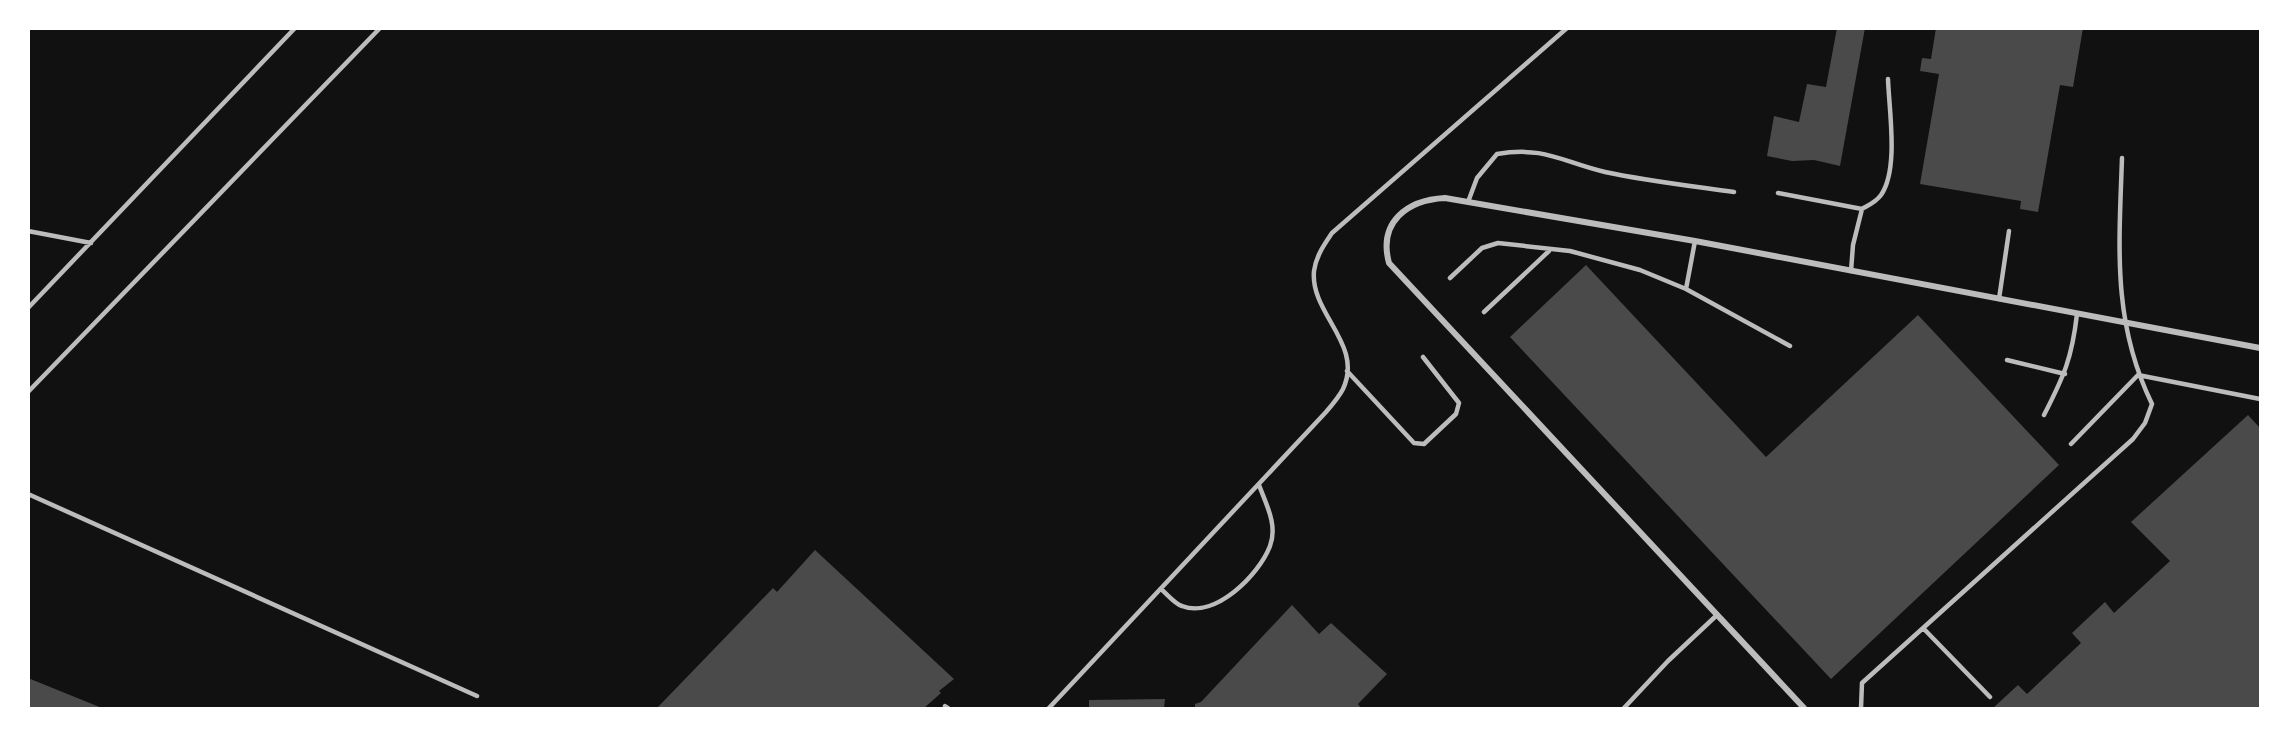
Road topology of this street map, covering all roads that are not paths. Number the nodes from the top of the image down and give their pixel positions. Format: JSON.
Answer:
{"nodes":[{"id":1,"x":295,"y":28,"type":"edge"},
{"id":2,"x":380,"y":28,"type":"edge"},
{"id":3,"x":1567,"y":28,"type":"edge"},
{"id":4,"x":1888,"y":79,"type":"dead end"},
{"id":5,"x":2122,"y":158,"type":"dead end"},
{"id":6,"x":1734,"y":192,"type":"dead end"},
{"id":7,"x":1778,"y":193,"type":"dead end"},
{"id":8,"x":1468,"y":202,"type":"junction"},
{"id":9,"x":1862,"y":209,"type":"junction"},
{"id":10,"x":28,"y":231,"type":"edge"},
{"id":11,"x":2009,"y":231,"type":"dead end"},
{"id":12,"x":1695,"y":241,"type":"junction"},
{"id":13,"x":91,"y":243,"type":"junction"},
{"id":14,"x":1549,"y":251,"type":"junction"},
{"id":15,"x":1851,"y":271,"type":"junction"},
{"id":16,"x":1450,"y":278,"type":"dead end"},
{"id":17,"x":1686,"y":289,"type":"junction"},
{"id":18,"x":1999,"y":299,"type":"junction"},
{"id":19,"x":28,"y":308,"type":"edge"},
{"id":20,"x":1485,"y":312,"type":"dead end"},
{"id":21,"x":2077,"y":314,"type":"junction"},
{"id":22,"x":2126,"y":324,"type":"junction"},
{"id":23,"x":1790,"y":346,"type":"dead end"},
{"id":24,"x":2260,"y":348,"type":"edge"},
{"id":25,"x":1423,"y":357,"type":"dead end"},
{"id":26,"x":2007,"y":360,"type":"dead end"},
{"id":27,"x":1347,"y":371,"type":"junction"},
{"id":28,"x":2065,"y":374,"type":"junction"},
{"id":29,"x":2138,"y":375,"type":"junction"},
{"id":30,"x":28,"y":392,"type":"edge"},
{"id":31,"x":2260,"y":399,"type":"edge"},
{"id":32,"x":2044,"y":415,"type":"dead end"},
{"id":33,"x":2071,"y":444,"type":"dead end"},
{"id":34,"x":1259,"y":484,"type":"junction"},
{"id":35,"x":28,"y":494,"type":"edge"},
{"id":36,"x":1161,"y":589,"type":"junction"},
{"id":37,"x":1717,"y":615,"type":"junction"},
{"id":38,"x":1923,"y":628,"type":"junction"},
{"id":39,"x":477,"y":696,"type":"dead end"},
{"id":40,"x":1990,"y":697,"type":"dead end"},
{"id":41,"x":1049,"y":708,"type":"edge"},
{"id":42,"x":1624,"y":708,"type":"edge"},
{"id":43,"x":1804,"y":708,"type":"edge"},
{"id":44,"x":1862,"y":708,"type":"edge"}],
"edges":[{"from":1,"to":13,"type":"lane"},
{"from":2,"to":30,"type":"lane"},
{"from":3,"to":27,"type":"lane"},
{"from":4,"to":9,"type":"lane"},
{"from":5,"to":22,"type":"lane"},
{"from":6,"to":8,"type":"lane"},
{"from":7,"to":9,"type":"lane"},
{"from":8,"to":12,"type":"street"},
{"from":8,"to":37,"type":"street"},
{"from":9,"to":15,"type":"lane"},
{"from":10,"to":13,"type":"lane"},
{"from":11,"to":18,"type":"lane"},
{"from":12,"to":15,"type":"street"},
{"from":12,"to":17,"type":"lane"},
{"from":13,"to":19,"type":"lane"},
{"from":14,"to":16,"type":"lane"},
{"from":14,"to":17,"type":"lane"},
{"from":14,"to":20,"type":"lane"},
{"from":15,"to":18,"type":"street"},
{"from":17,"to":23,"type":"lane"},
{"from":18,"to":21,"type":"street"},
{"from":21,"to":22,"type":"street"},
{"from":21,"to":28,"type":"lane"},
{"from":22,"to":24,"type":"street"},
{"from":22,"to":29,"type":"lane"},
{"from":25,"to":27,"type":"lane"},
{"from":26,"to":28,"type":"lane"},
{"from":27,"to":34,"type":"lane"},
{"from":28,"to":32,"type":"lane"},
{"from":29,"to":31,"type":"lane"},
{"from":29,"to":33,"type":"lane"},
{"from":29,"to":38,"type":"lane"},
{"from":34,"to":36,"type":"lane"},
{"from":34,"to":36,"type":"lane"},
{"from":35,"to":39,"type":"lane"},
{"from":36,"to":41,"type":"lane"},
{"from":37,"to":42,"type":"lane"},
{"from":37,"to":43,"type":"street"},
{"from":38,"to":40,"type":"lane"},
{"from":38,"to":44,"type":"lane"}]}
